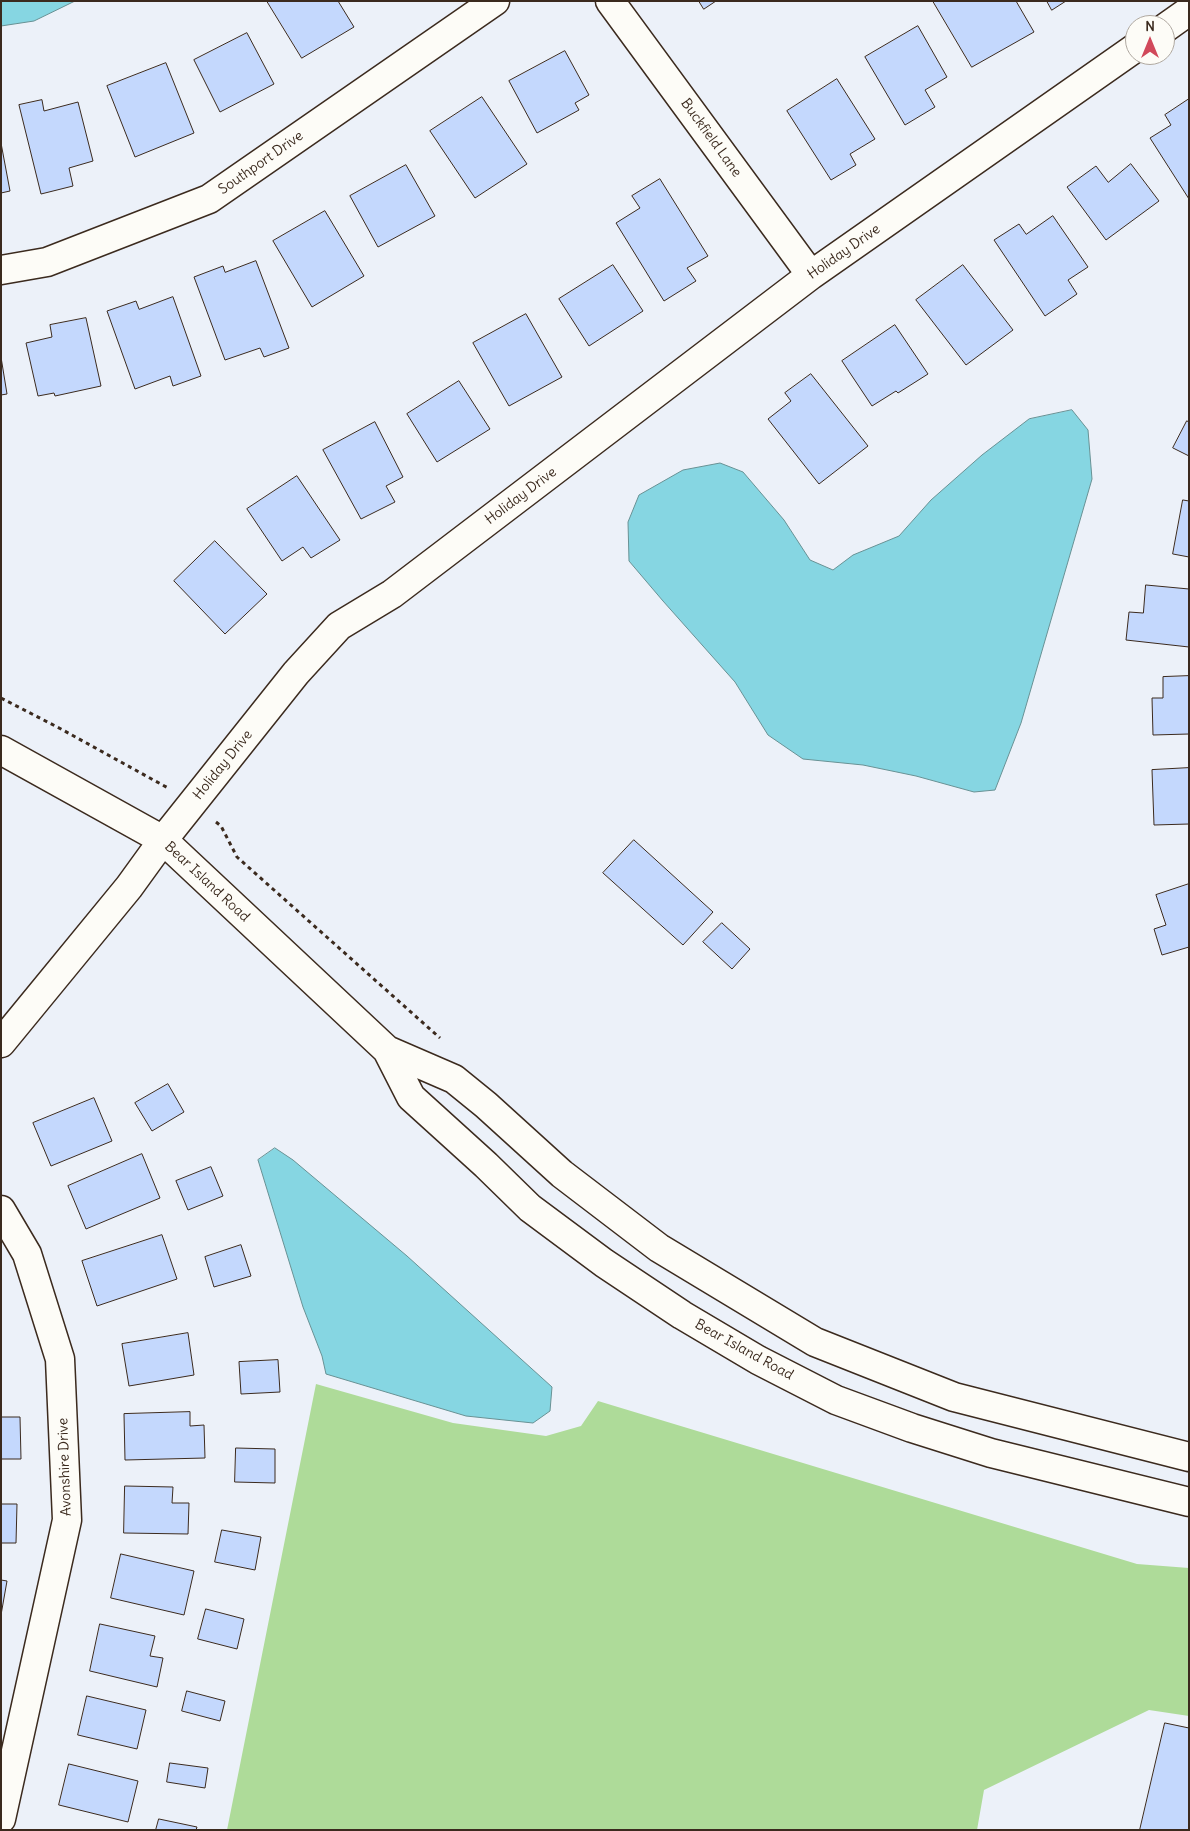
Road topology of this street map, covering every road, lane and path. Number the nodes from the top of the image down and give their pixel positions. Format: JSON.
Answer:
{"nodes":[{"id":1,"x":495,"y":1,"type":"edge"},
{"id":2,"x":610,"y":1,"type":"edge"},
{"id":3,"x":1189,"y":11,"type":"edge"},
{"id":4,"x":1175,"y":21,"type":"edge"},
{"id":5,"x":1125,"y":55,"type":"edge"},
{"id":6,"x":1,"y":270,"type":"edge"},
{"id":7,"x":811,"y":275,"type":"junction"},
{"id":8,"x":1,"y":698,"type":"edge"},
{"id":9,"x":1,"y":750,"type":"edge"},
{"id":10,"x":191,"y":804,"type":"junction"},
{"id":11,"x":162,"y":840,"type":"junction"},
{"id":12,"x":442,"y":1041,"type":"dead end"},
{"id":13,"x":1,"y":1042,"type":"edge"},
{"id":14,"x":387,"y":1050,"type":"junction"},
{"id":15,"x":1,"y":1210,"type":"edge"},
{"id":16,"x":1189,"y":1457,"type":"edge"},
{"id":17,"x":1189,"y":1502,"type":"edge"},
{"id":18,"x":1,"y":1819,"type":"edge"}],
"edges":[{"from":1,"to":6,"type":"street","name":"Southport Drive"},
{"from":2,"to":7,"type":"street","name":"Buckfield Lane"},
{"from":3,"to":4,"type":"street"},
{"from":5,"to":7,"type":"street","name":"Holiday Drive"},
{"from":7,"to":10,"type":"street","name":"Holiday Drive"},
{"from":8,"to":10,"type":"path"},
{"from":9,"to":11,"type":"street","name":"Bear Island Road"},
{"from":10,"to":11,"type":"street","name":"Holiday Drive"},
{"from":10,"to":12,"type":"path"},
{"from":11,"to":13,"type":"street","name":"Holiday Drive"},
{"from":11,"to":14,"type":"street","name":"Bear Island Road"},
{"from":14,"to":16,"type":"street","name":"Bear Island Road"},
{"from":14,"to":17,"type":"street","name":"Bear Island Road"},
{"from":15,"to":18,"type":"street","name":"Avonshire Drive"}]}
